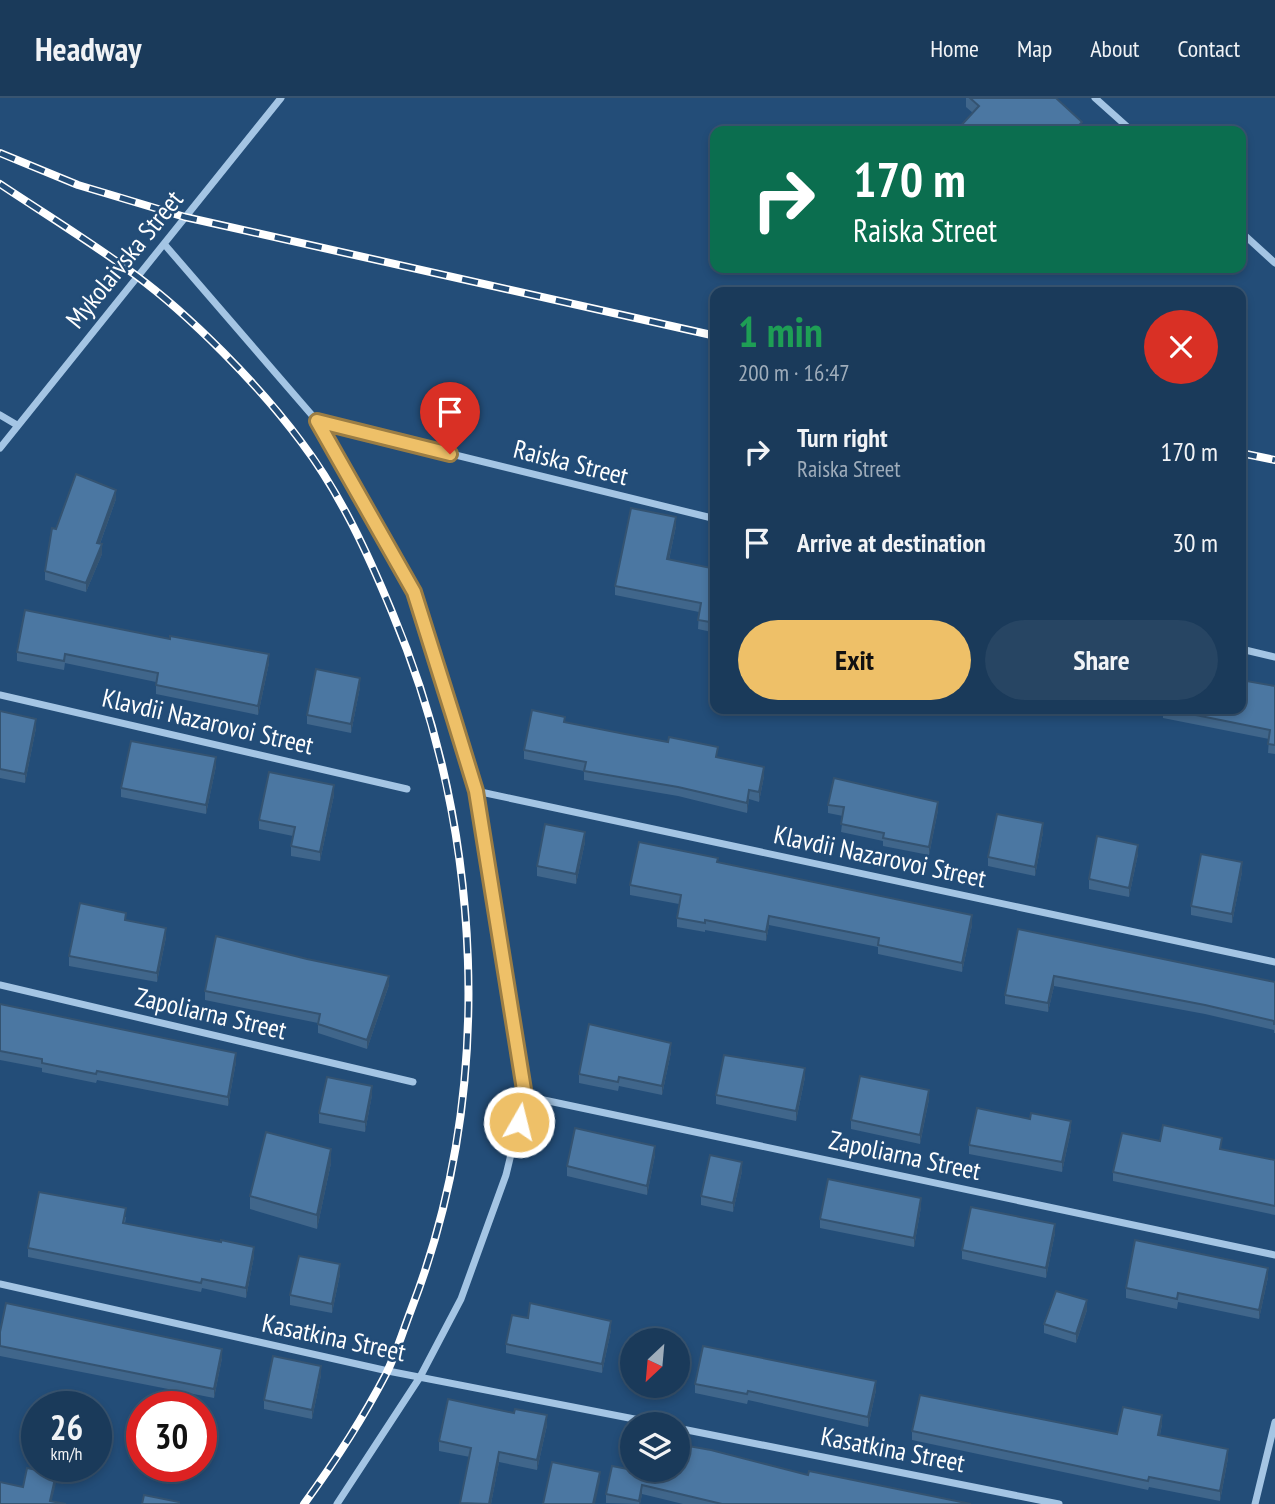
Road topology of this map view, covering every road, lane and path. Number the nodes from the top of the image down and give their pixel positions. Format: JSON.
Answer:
{"nodes":[{"id":1,"x":281,"y":98,"type":"edge"},
{"id":2,"x":1096,"y":98,"type":"edge"},
{"id":3,"x":1127,"y":126,"type":"edge"},
{"id":4,"x":1246,"y":237,"type":"edge"},
{"id":5,"x":165,"y":245,"type":"junction"},
{"id":6,"x":1275,"y":263,"type":"edge"},
{"id":7,"x":0,"y":415,"type":"edge"},
{"id":8,"x":317,"y":421,"type":"junction"},
{"id":9,"x":17,"y":425,"type":"junction"},
{"id":10,"x":0,"y":448,"type":"edge"},
{"id":11,"x":710,"y":518,"type":"edge"},
{"id":12,"x":1246,"y":650,"type":"edge"},
{"id":13,"x":1275,"y":657,"type":"edge"},
{"id":14,"x":0,"y":695,"type":"edge"},
{"id":15,"x":407,"y":789,"type":"dead end"},
{"id":16,"x":476,"y":791,"type":"junction"},
{"id":17,"x":1275,"y":962,"type":"edge"},
{"id":18,"x":0,"y":985,"type":"edge"},
{"id":19,"x":412,"y":1082,"type":"dead end"},
{"id":20,"x":525,"y":1096,"type":"junction"},
{"id":21,"x":1275,"y":1255,"type":"edge"},
{"id":22,"x":0,"y":1284,"type":"edge"},
{"id":23,"x":420,"y":1377,"type":"junction"},
{"id":24,"x":620,"y":1416,"type":"edge"},
{"id":25,"x":1275,"y":1422,"type":"edge"},
{"id":26,"x":690,"y":1431,"type":"edge"},
{"id":27,"x":337,"y":1504,"type":"edge"},
{"id":28,"x":1059,"y":1504,"type":"edge"},
{"id":29,"x":1255,"y":1504,"type":"edge"}],
"edges":[{"from":1,"to":5,"type":"street","name":"Mykolaivska Street"},
{"from":2,"to":3,"type":"street"},
{"from":4,"to":6,"type":"street"},
{"from":5,"to":8,"type":"street"},
{"from":5,"to":9,"type":"street","name":"Mykolaivska Street"},
{"from":7,"to":9,"type":"street"},
{"from":8,"to":11,"type":"street","name":"Raiska Street"},
{"from":8,"to":16,"type":"street"},
{"from":9,"to":10,"type":"street","name":"Mykolaivska Street"},
{"from":12,"to":13,"type":"street"},
{"from":14,"to":15,"type":"street","name":"Klavdii Nazarovoi Street"},
{"from":16,"to":17,"type":"street","name":"Klavdii Nazarovoi Street"},
{"from":16,"to":20,"type":"street"},
{"from":18,"to":19,"type":"street","name":"Zapoliarna Street"},
{"from":20,"to":21,"type":"street","name":"Zapoliarna Street"},
{"from":20,"to":23,"type":"street"},
{"from":22,"to":23,"type":"street","name":"Kasatkina Street"},
{"from":23,"to":24,"type":"street","name":"Kasatkina Street"},
{"from":23,"to":27,"type":"street"},
{"from":25,"to":29,"type":"street"},
{"from":26,"to":28,"type":"street","name":"Kasatkina Street"}]}
